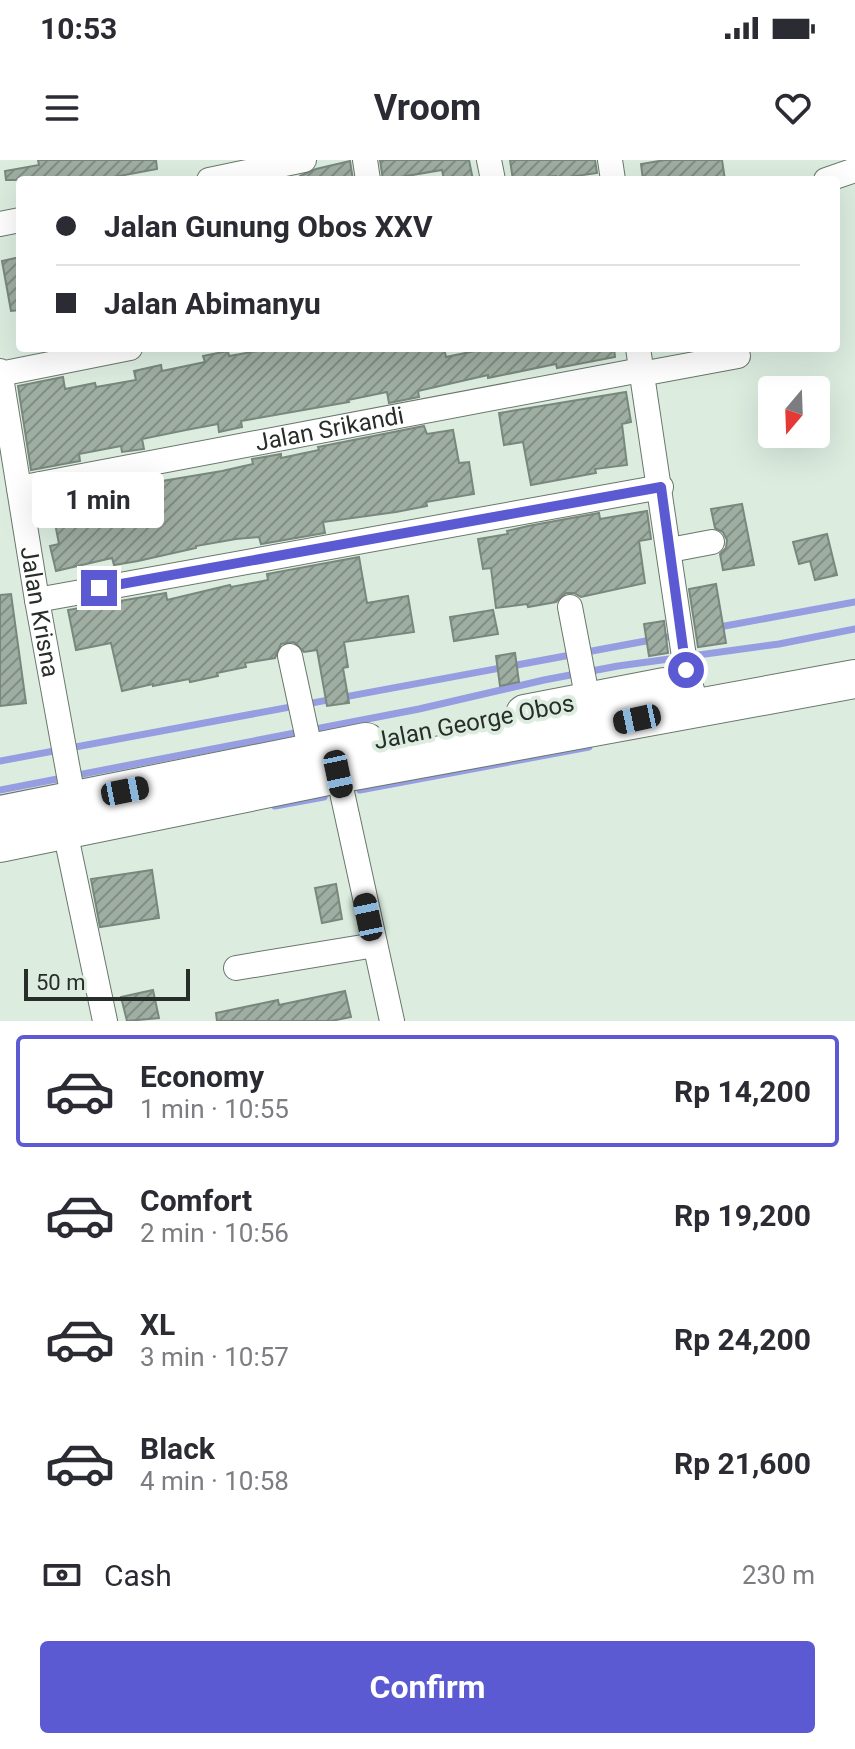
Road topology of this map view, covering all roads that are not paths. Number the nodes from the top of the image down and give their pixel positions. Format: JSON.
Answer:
{"nodes":[{"id":1,"x":304,"y":160,"type":"edge"},
{"id":2,"x":853,"y":160,"type":"edge"},
{"id":3,"x":855,"y":169,"type":"edge"},
{"id":4,"x":228,"y":176,"type":"edge"},
{"id":5,"x":107,"y":352,"type":"edge"},
{"id":6,"x":738,"y":356,"type":"dead end"},
{"id":7,"x":640,"y":364,"type":"edge"},
{"id":8,"x":0,"y":373,"type":"edge"},
{"id":9,"x":661,"y":487,"type":"junction"},
{"id":10,"x":19,"y":488,"type":"junction"},
{"id":11,"x":712,"y":542,"type":"dead end"},
{"id":12,"x":670,"y":550,"type":"junction"},
{"id":13,"x":37,"y":600,"type":"junction"},
{"id":14,"x":570,"y":607,"type":"dead end"},
{"id":15,"x":855,"y":654,"type":"edge"},
{"id":16,"x":290,"y":656,"type":"dead end"},
{"id":17,"x":689,"y":677,"type":"junction"},
{"id":18,"x":855,"y":679,"type":"edge"},
{"id":19,"x":585,"y":684,"type":"junction"},
{"id":20,"x":316,"y":748,"type":"junction"},
{"id":21,"x":72,"y":813,"type":"junction"},
{"id":22,"x":0,"y":815,"type":"edge"},
{"id":23,"x":0,"y":843,"type":"edge"},
{"id":24,"x":375,"y":945,"type":"junction"},
{"id":25,"x":236,"y":968,"type":"dead end"},
{"id":26,"x":105,"y":1021,"type":"edge"},
{"id":27,"x":392,"y":1021,"type":"edge"}],
"edges":[{"from":1,"to":4,"type":"street"},
{"from":2,"to":3,"type":"street"},
{"from":5,"to":8,"type":"street"},
{"from":6,"to":7,"type":"street","name":"Jalan Srikandi"},
{"from":7,"to":9,"type":"street"},
{"from":7,"to":10,"type":"street","name":"Jalan Srikandi"},
{"from":8,"to":10,"type":"street","name":"Jalan Krisna"},
{"from":9,"to":12,"type":"street"},
{"from":9,"to":13,"type":"street"},
{"from":10,"to":13,"type":"street","name":"Jalan Krisna"},
{"from":11,"to":12,"type":"street"},
{"from":12,"to":17,"type":"street"},
{"from":13,"to":21,"type":"street","name":"Jalan Krisna"},
{"from":14,"to":19,"type":"street"},
{"from":15,"to":17,"type":"main road","name":"Jalan George Obos"},
{"from":16,"to":20,"type":"street"},
{"from":17,"to":18,"type":"main road","name":"Jalan George Obos"},
{"from":17,"to":19,"type":"main road","name":"Jalan George Obos"},
{"from":17,"to":20,"type":"main road","name":"Jalan George Obos"},
{"from":19,"to":20,"type":"main road","name":"Jalan George Obos"},
{"from":20,"to":21,"type":"main road","name":"Jalan George Obos"},
{"from":20,"to":24,"type":"street"},
{"from":21,"to":22,"type":"main road","name":"Jalan George Obos"},
{"from":21,"to":23,"type":"main road","name":"Jalan George Obos"},
{"from":21,"to":26,"type":"street","name":"Jalan Krisna"},
{"from":24,"to":25,"type":"street"},
{"from":24,"to":27,"type":"street"}]}
